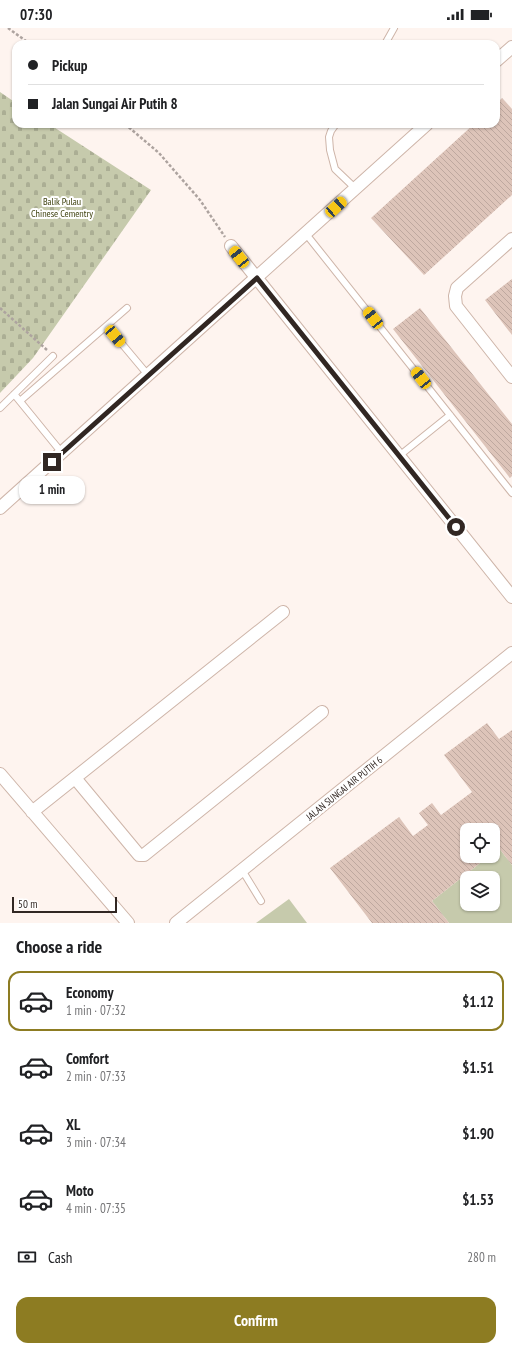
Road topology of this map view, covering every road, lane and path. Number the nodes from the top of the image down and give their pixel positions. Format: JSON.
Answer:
{"nodes":[{"id":1,"x":8,"y":28,"type":"edge"},
{"id":2,"x":394,"y":28,"type":"edge"},
{"id":3,"x":24,"y":40,"type":"edge"},
{"id":4,"x":387,"y":40,"type":"edge"},
{"id":5,"x":510,"y":52,"type":"edge"},
{"id":6,"x":500,"y":58,"type":"edge"},
{"id":7,"x":130,"y":128,"type":"edge"},
{"id":8,"x":333,"y":128,"type":"edge"},
{"id":9,"x":423,"y":128,"type":"edge"},
{"id":10,"x":356,"y":189,"type":"junction"},
{"id":11,"x":306,"y":234,"type":"junction"},
{"id":12,"x":512,"y":240,"type":"edge"},
{"id":13,"x":231,"y":246,"type":"joint"},
{"id":14,"x":257,"y":278,"type":"junction"},
{"id":15,"x":0,"y":308,"type":"edge"},
{"id":16,"x":127,"y":308,"type":"dead end"},
{"id":17,"x":106,"y":326,"type":"junction"},
{"id":18,"x":53,"y":356,"type":"joint"},
{"id":19,"x":148,"y":375,"type":"junction"},
{"id":20,"x":512,"y":377,"type":"edge"},
{"id":21,"x":14,"y":394,"type":"junction"},
{"id":22,"x":20,"y":401,"type":"junction"},
{"id":23,"x":0,"y":408,"type":"edge"},
{"id":24,"x":450,"y":415,"type":"junction"},
{"id":25,"x":62,"y":453,"type":"junction"},
{"id":26,"x":399,"y":456,"type":"junction"},
{"id":27,"x":512,"y":492,"type":"edge"},
{"id":28,"x":0,"y":508,"type":"edge"},
{"id":29,"x":512,"y":597,"type":"edge"},
{"id":30,"x":283,"y":612,"type":"dead end"},
{"id":31,"x":512,"y":653,"type":"edge"},
{"id":32,"x":322,"y":712,"type":"dead end"},
{"id":33,"x":0,"y":774,"type":"edge"},
{"id":34,"x":75,"y":778,"type":"junction"},
{"id":35,"x":32,"y":812,"type":"junction"},
{"id":36,"x":242,"y":870,"type":"junction"},
{"id":37,"x":262,"y":900,"type":"dead end"},
{"id":38,"x":128,"y":923,"type":"edge"},
{"id":39,"x":176,"y":923,"type":"edge"}],
"edges":[{"from":1,"to":3,"type":"path"},
{"from":2,"to":4,"type":"lane"},
{"from":5,"to":6,"type":"street"},
{"from":7,"to":13,"type":"path"},
{"from":8,"to":10,"type":"lane"},
{"from":9,"to":10,"type":"street"},
{"from":10,"to":11,"type":"street"},
{"from":11,"to":14,"type":"street"},
{"from":11,"to":24,"type":"lane"},
{"from":12,"to":20,"type":"street"},
{"from":13,"to":14,"type":"street"},
{"from":14,"to":19,"type":"street"},
{"from":14,"to":26,"type":"street"},
{"from":15,"to":18,"type":"path"},
{"from":16,"to":17,"type":"lane"},
{"from":17,"to":19,"type":"lane"},
{"from":17,"to":22,"type":"lane"},
{"from":18,"to":21,"type":"lane"},
{"from":19,"to":25,"type":"street"},
{"from":21,"to":22,"type":"lane"},
{"from":21,"to":23,"type":"lane"},
{"from":22,"to":25,"type":"lane"},
{"from":24,"to":26,"type":"lane"},
{"from":24,"to":27,"type":"lane"},
{"from":25,"to":28,"type":"street"},
{"from":26,"to":29,"type":"street"},
{"from":30,"to":34,"type":"street"},
{"from":31,"to":36,"type":"street","name":"JALAN SUNGAI AIR PUTIH 6"},
{"from":32,"to":34,"type":"street"},
{"from":33,"to":35,"type":"street"},
{"from":34,"to":35,"type":"street"},
{"from":35,"to":38,"type":"street"},
{"from":36,"to":37,"type":"lane"},
{"from":36,"to":39,"type":"street","name":"JALAN SUNGAI AIR PUTIH 6"}]}
